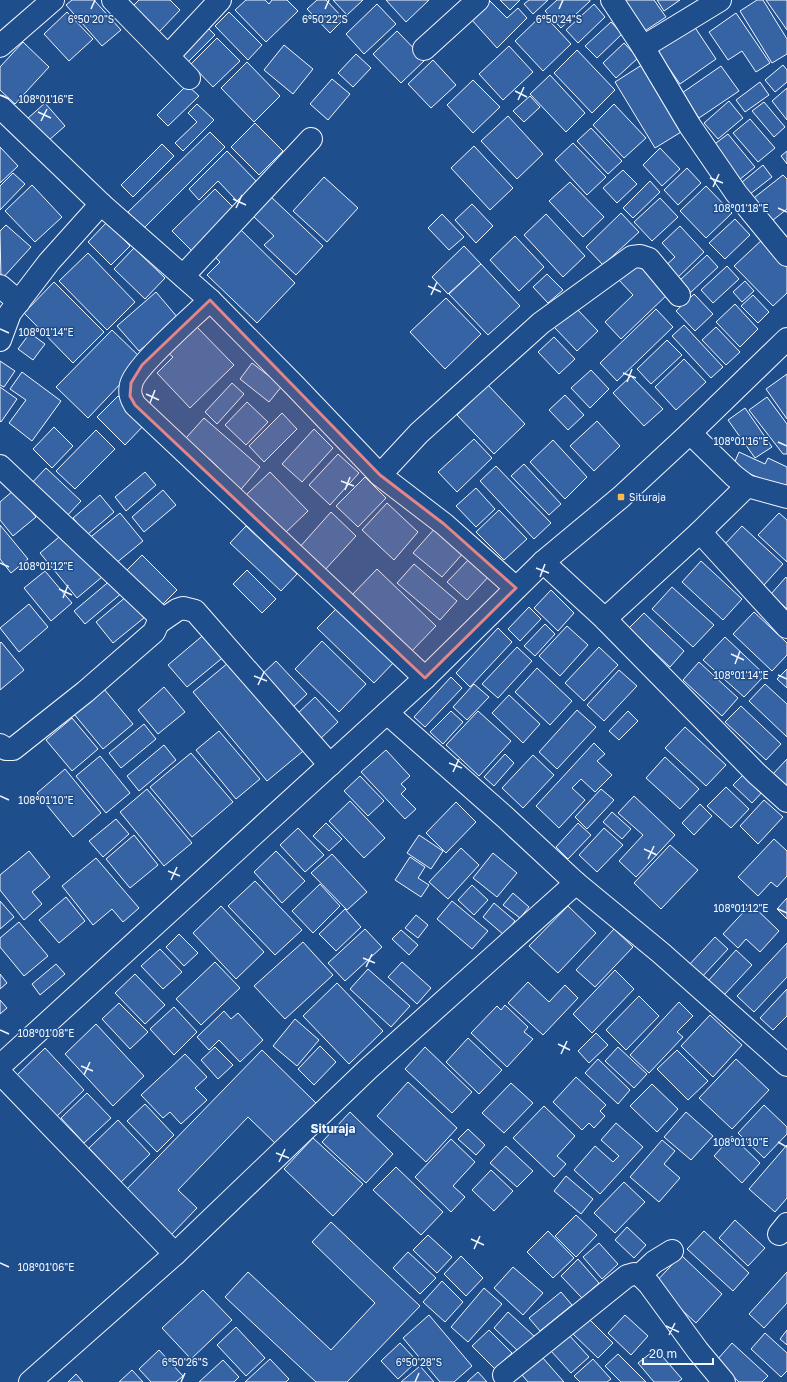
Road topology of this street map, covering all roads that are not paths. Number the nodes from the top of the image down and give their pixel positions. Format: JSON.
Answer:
{"nodes":[{"id":1,"x":53,"y":0,"type":"edge"},
{"id":2,"x":114,"y":0,"type":"edge"},
{"id":3,"x":220,"y":0,"type":"edge"},
{"id":4,"x":478,"y":0,"type":"edge"},
{"id":5,"x":612,"y":0,"type":"edge"},
{"id":6,"x":720,"y":0,"type":"edge"},
{"id":7,"x":0,"y":46,"type":"edge"},
{"id":8,"x":643,"y":47,"type":"junction"},
{"id":9,"x":424,"y":49,"type":"dead end"},
{"id":10,"x":168,"y":56,"type":"junction"},
{"id":11,"x":189,"y":78,"type":"dead end"},
{"id":12,"x":0,"y":106,"type":"edge"},
{"id":13,"x":311,"y":139,"type":"dead end"},
{"id":14,"x":101,"y":204,"type":"junction"},
{"id":15,"x":787,"y":255,"type":"edge"},
{"id":16,"x":183,"y":276,"type":"junction"},
{"id":17,"x":0,"y":286,"type":"edge"},
{"id":18,"x":679,"y":295,"type":"dead end"},
{"id":19,"x":210,"y":300,"type":"junction"},
{"id":20,"x":19,"y":302,"type":"junction"},
{"id":21,"x":787,"y":339,"type":"edge"},
{"id":22,"x":0,"y":340,"type":"edge"},
{"id":23,"x":690,"y":434,"type":"junction"},
{"id":24,"x":0,"y":466,"type":"edge"},
{"id":25,"x":380,"y":475,"type":"junction"},
{"id":26,"x":747,"y":486,"type":"junction"},
{"id":27,"x":787,"y":497,"type":"edge"},
{"id":28,"x":700,"y":532,"type":"junction"},
{"id":29,"x":543,"y":562,"type":"junction"},
{"id":30,"x":516,"y":588,"type":"junction"},
{"id":31,"x":605,"y":619,"type":"junction"},
{"id":32,"x":158,"y":623,"type":"junction"},
{"id":33,"x":787,"y":627,"type":"edge"},
{"id":34,"x":425,"y":678,"type":"junction"},
{"id":35,"x":387,"y":713,"type":"junction"},
{"id":36,"x":0,"y":745,"type":"edge"},
{"id":37,"x":330,"y":765,"type":"junction"},
{"id":38,"x":787,"y":801,"type":"edge"},
{"id":39,"x":576,"y":883,"type":"junction"},
{"id":40,"x":787,"y":1064,"type":"edge"},
{"id":41,"x":0,"y":1066,"type":"edge"},
{"id":42,"x":0,"y":1073,"type":"edge"},
{"id":43,"x":672,"y":1251,"type":"dead end"},
{"id":44,"x":175,"y":1254,"type":"junction"},
{"id":45,"x":640,"y":1275,"type":"junction"},
{"id":46,"x":504,"y":1375,"type":"dead end"},
{"id":47,"x":30,"y":1382,"type":"edge"},
{"id":48,"x":724,"y":1382,"type":"edge"}],
"edges":[{"from":1,"to":7,"type":"street"},
{"from":2,"to":10,"type":"street"},
{"from":3,"to":10,"type":"street"},
{"from":4,"to":9,"type":"street"},
{"from":5,"to":8,"type":"street"},
{"from":6,"to":8,"type":"street"},
{"from":8,"to":15,"type":"street"},
{"from":10,"to":11,"type":"street"},
{"from":12,"to":14,"type":"street"},
{"from":13,"to":16,"type":"street"},
{"from":14,"to":16,"type":"street"},
{"from":14,"to":20,"type":"street"},
{"from":16,"to":19,"type":"street"},
{"from":17,"to":20,"type":"street"},
{"from":18,"to":25,"type":"street"},
{"from":19,"to":25,"type":"street"},
{"from":19,"to":34,"type":"street"},
{"from":20,"to":22,"type":"street"},
{"from":21,"to":23,"type":"street"},
{"from":23,"to":26,"type":"street"},
{"from":23,"to":29,"type":"street"},
{"from":24,"to":32,"type":"street"},
{"from":25,"to":30,"type":"street"},
{"from":26,"to":27,"type":"street"},
{"from":26,"to":28,"type":"street"},
{"from":28,"to":31,"type":"street"},
{"from":28,"to":33,"type":"street"},
{"from":29,"to":30,"type":"street"},
{"from":29,"to":31,"type":"street"},
{"from":30,"to":34,"type":"street"},
{"from":31,"to":38,"type":"street"},
{"from":32,"to":36,"type":"street"},
{"from":32,"to":37,"type":"street"},
{"from":34,"to":35,"type":"street"},
{"from":35,"to":37,"type":"street"},
{"from":35,"to":39,"type":"street"},
{"from":37,"to":41,"type":"street"},
{"from":39,"to":40,"type":"street"},
{"from":39,"to":44,"type":"street"},
{"from":42,"to":44,"type":"street"},
{"from":43,"to":45,"type":"street"},
{"from":44,"to":47,"type":"street"},
{"from":45,"to":46,"type":"street"},
{"from":45,"to":48,"type":"street"}]}
